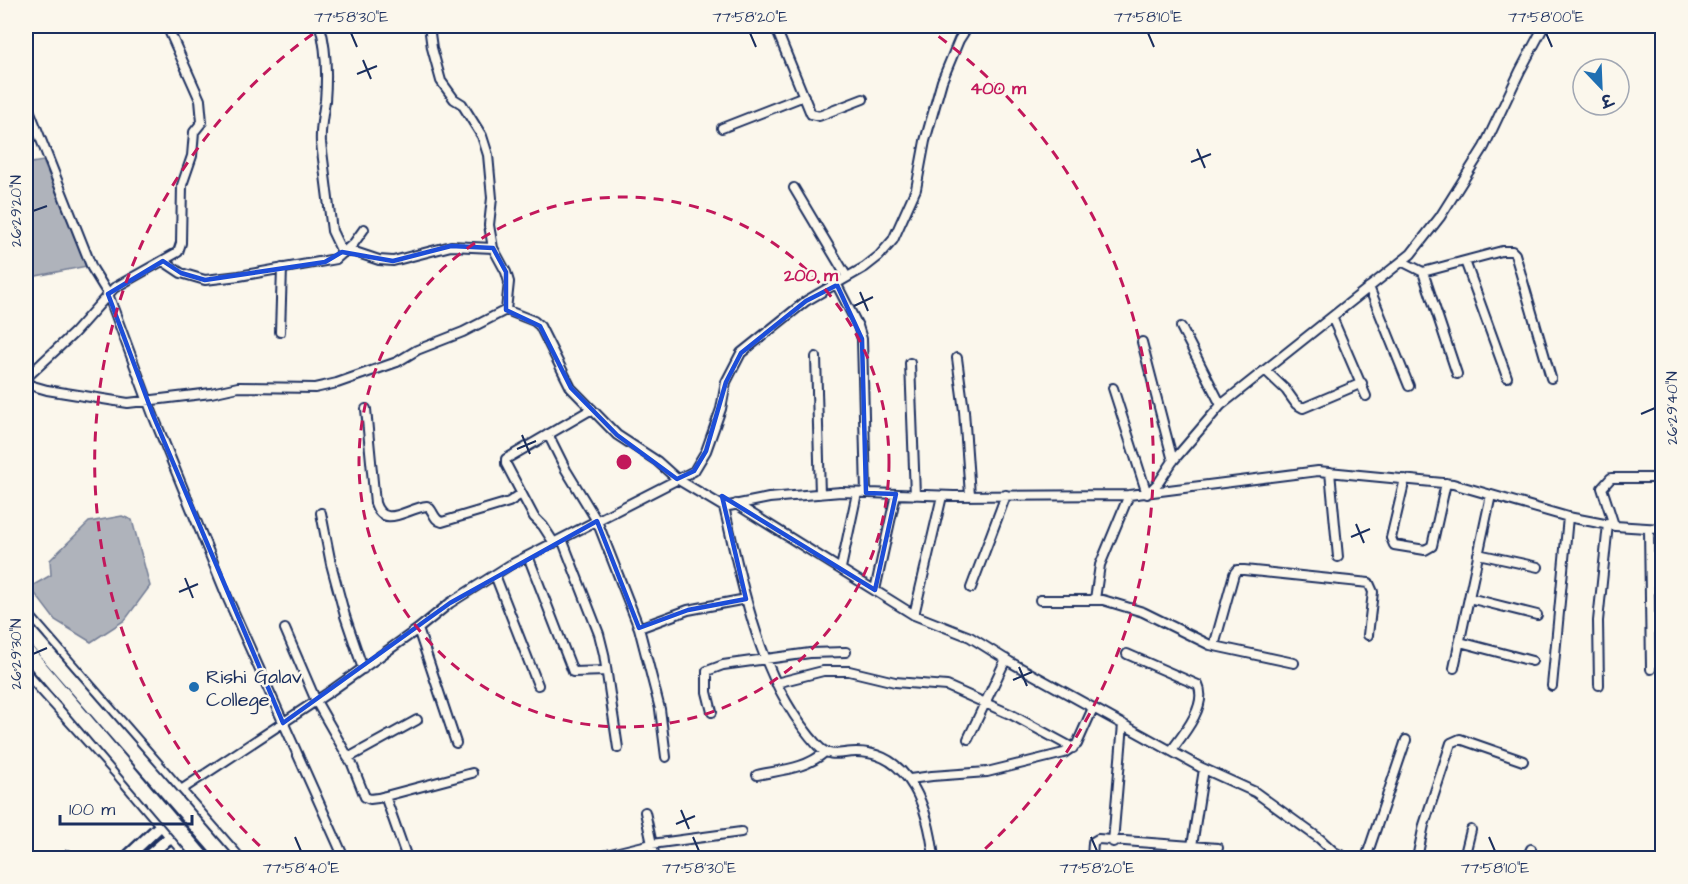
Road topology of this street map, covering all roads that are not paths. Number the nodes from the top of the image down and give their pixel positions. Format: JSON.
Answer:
{"nodes":[{"id":1,"x":167,"y":26,"type":"edge"},
{"id":2,"x":320,"y":26,"type":"edge"},
{"id":3,"x":429,"y":26,"type":"edge"},
{"id":4,"x":775,"y":26,"type":"edge"},
{"id":5,"x":968,"y":26,"type":"edge"},
{"id":6,"x":1544,"y":26,"type":"edge"},
{"id":7,"x":804,"y":96,"type":"junction"},
{"id":8,"x":863,"y":99,"type":"dead end"},
{"id":9,"x":26,"y":102,"type":"edge"},
{"id":10,"x":722,"y":128,"type":"dead end"},
{"id":11,"x":794,"y":188,"type":"dead end"},
{"id":12,"x":364,"y":229,"type":"dead end"},
{"id":13,"x":493,"y":248,"type":"junction"},
{"id":14,"x":342,"y":252,"type":"junction"},
{"id":15,"x":163,"y":261,"type":"junction"},
{"id":16,"x":1465,"y":261,"type":"junction"},
{"id":17,"x":1403,"y":262,"type":"junction"},
{"id":18,"x":282,"y":268,"type":"junction"},
{"id":19,"x":1423,"y":272,"type":"junction"},
{"id":20,"x":847,"y":277,"type":"junction"},
{"id":21,"x":837,"y":285,"type":"junction"},
{"id":22,"x":1369,"y":287,"type":"junction"},
{"id":23,"x":111,"y":291,"type":"junction"},
{"id":24,"x":506,"y":310,"type":"junction"},
{"id":25,"x":1332,"y":317,"type":"junction"},
{"id":26,"x":1182,"y":327,"type":"dead end"},
{"id":27,"x":280,"y":332,"type":"dead end"},
{"id":28,"x":1142,"y":342,"type":"dead end"},
{"id":29,"x":816,"y":357,"type":"dead end"},
{"id":30,"x":957,"y":358,"type":"dead end"},
{"id":31,"x":910,"y":363,"type":"dead end"},
{"id":32,"x":1266,"y":371,"type":"junction"},
{"id":33,"x":1457,"y":374,"type":"dead end"},
{"id":34,"x":28,"y":376,"type":"edge"},
{"id":35,"x":1507,"y":377,"type":"dead end"},
{"id":36,"x":1551,"y":378,"type":"dead end"},
{"id":37,"x":1362,"y":383,"type":"junction"},
{"id":38,"x":26,"y":384,"type":"edge"},
{"id":39,"x":34,"y":386,"type":"junction"},
{"id":40,"x":1410,"y":387,"type":"dead end"},
{"id":41,"x":1113,"y":388,"type":"dead end"},
{"id":42,"x":1366,"y":396,"type":"dead end"},
{"id":43,"x":147,"y":401,"type":"junction"},
{"id":44,"x":1221,"y":405,"type":"junction"},
{"id":45,"x":366,"y":409,"type":"dead end"},
{"id":46,"x":592,"y":410,"type":"junction"},
{"id":47,"x":548,"y":434,"type":"junction"},
{"id":48,"x":1173,"y":461,"type":"junction"},
{"id":49,"x":1330,"y":472,"type":"junction"},
{"id":50,"x":1662,"y":478,"type":"edge"},
{"id":51,"x":677,"y":479,"type":"junction"},
{"id":52,"x":1405,"y":479,"type":"junction"},
{"id":53,"x":1446,"y":483,"type":"junction"},
{"id":54,"x":857,"y":493,"type":"junction"},
{"id":55,"x":866,"y":493,"type":"junction"},
{"id":56,"x":521,"y":494,"type":"junction"},
{"id":57,"x":820,"y":494,"type":"junction"},
{"id":58,"x":896,"y":494,"type":"junction"},
{"id":59,"x":1147,"y":494,"type":"junction"},
{"id":60,"x":915,"y":495,"type":"junction"},
{"id":61,"x":970,"y":495,"type":"junction"},
{"id":62,"x":1006,"y":495,"type":"junction"},
{"id":63,"x":1129,"y":495,"type":"junction"},
{"id":64,"x":1491,"y":495,"type":"junction"},
{"id":65,"x":942,"y":496,"type":"junction"},
{"id":66,"x":736,"y":504,"type":"junction"},
{"id":67,"x":724,"y":507,"type":"junction"},
{"id":68,"x":321,"y":513,"type":"dead end"},
{"id":69,"x":1568,"y":517,"type":"junction"},
{"id":70,"x":597,"y":521,"type":"junction"},
{"id":71,"x":1611,"y":525,"type":"junction"},
{"id":72,"x":1649,"y":529,"type":"junction"},
{"id":73,"x":1662,"y":529,"type":"edge"},
{"id":74,"x":562,"y":539,"type":"junction"},
{"id":75,"x":554,"y":543,"type":"junction"},
{"id":76,"x":1478,"y":554,"type":"junction"},
{"id":77,"x":528,"y":556,"type":"junction"},
{"id":78,"x":1338,"y":557,"type":"dead end"},
{"id":79,"x":1538,"y":567,"type":"dead end"},
{"id":80,"x":841,"y":568,"type":"junction"},
{"id":81,"x":495,"y":575,"type":"junction"},
{"id":82,"x":971,"y":588,"type":"dead end"},
{"id":83,"x":875,"y":590,"type":"junction"},
{"id":84,"x":1469,"y":598,"type":"junction"},
{"id":85,"x":746,"y":599,"type":"junction"},
{"id":86,"x":1095,"y":599,"type":"junction"},
{"id":87,"x":1040,"y":600,"type":"dead end"},
{"id":88,"x":26,"y":612,"type":"edge"},
{"id":89,"x":914,"y":615,"type":"junction"},
{"id":90,"x":1537,"y":615,"type":"dead end"},
{"id":91,"x":26,"y":628,"type":"edge"},
{"id":92,"x":639,"y":628,"type":"junction"},
{"id":93,"x":285,"y":629,"type":"dead end"},
{"id":94,"x":418,"y":629,"type":"junction"},
{"id":95,"x":1368,"y":635,"type":"dead end"},
{"id":96,"x":1460,"y":642,"type":"junction"},
{"id":97,"x":1214,"y":646,"type":"junction"},
{"id":98,"x":26,"y":651,"type":"edge"},
{"id":99,"x":846,"y":652,"type":"dead end"},
{"id":100,"x":1127,"y":654,"type":"dead end"},
{"id":101,"x":1006,"y":659,"type":"junction"},
{"id":102,"x":766,"y":660,"type":"junction"},
{"id":103,"x":1532,"y":661,"type":"dead end"},
{"id":104,"x":1294,"y":663,"type":"dead end"},
{"id":105,"x":1454,"y":668,"type":"dead end"},
{"id":106,"x":363,"y":669,"type":"junction"},
{"id":107,"x":1651,"y":669,"type":"dead end"},
{"id":108,"x":606,"y":670,"type":"junction"},
{"id":109,"x":27,"y":678,"type":"edge"},
{"id":110,"x":776,"y":683,"type":"junction"},
{"id":111,"x":538,"y":685,"type":"dead end"},
{"id":112,"x":1599,"y":685,"type":"dead end"},
{"id":113,"x":1552,"y":686,"type":"dead end"},
{"id":114,"x":316,"y":701,"type":"junction"},
{"id":115,"x":985,"y":704,"type":"junction"},
{"id":116,"x":1093,"y":708,"type":"junction"},
{"id":117,"x":712,"y":712,"type":"dead end"},
{"id":118,"x":417,"y":720,"type":"dead end"},
{"id":119,"x":283,"y":723,"type":"junction"},
{"id":120,"x":1123,"y":724,"type":"junction"},
{"id":121,"x":968,"y":739,"type":"dead end"},
{"id":122,"x":1406,"y":740,"type":"dead end"},
{"id":123,"x":456,"y":743,"type":"dead end"},
{"id":124,"x":618,"y":748,"type":"dead end"},
{"id":125,"x":1073,"y":748,"type":"junction"},
{"id":126,"x":1171,"y":751,"type":"junction"},
{"id":127,"x":825,"y":752,"type":"junction"},
{"id":128,"x":666,"y":757,"type":"dead end"},
{"id":129,"x":348,"y":758,"type":"junction"},
{"id":130,"x":1523,"y":761,"type":"dead end"},
{"id":131,"x":1204,"y":769,"type":"junction"},
{"id":132,"x":472,"y":772,"type":"dead end"},
{"id":133,"x":757,"y":775,"type":"dead end"},
{"id":134,"x":910,"y":779,"type":"junction"},
{"id":135,"x":181,"y":790,"type":"junction"},
{"id":136,"x":385,"y":796,"type":"junction"},
{"id":137,"x":645,"y":812,"type":"dead end"},
{"id":138,"x":160,"y":826,"type":"junction"},
{"id":139,"x":1472,"y":830,"type":"dead end"},
{"id":140,"x":741,"y":832,"type":"dead end"},
{"id":141,"x":170,"y":837,"type":"junction"},
{"id":142,"x":1113,"y":842,"type":"junction"},
{"id":143,"x":652,"y":844,"type":"junction"},
{"id":144,"x":1192,"y":846,"type":"junction"},
{"id":145,"x":1218,"y":848,"type":"dead end"},
{"id":146,"x":1531,"y":849,"type":"dead end"},
{"id":147,"x":1334,"y":855,"type":"edge"},
{"id":148,"x":126,"y":858,"type":"edge"},
{"id":149,"x":146,"y":858,"type":"edge"},
{"id":150,"x":188,"y":858,"type":"edge"},
{"id":151,"x":202,"y":858,"type":"edge"},
{"id":152,"x":225,"y":858,"type":"edge"},
{"id":153,"x":240,"y":858,"type":"edge"},
{"id":154,"x":344,"y":858,"type":"edge"},
{"id":155,"x":407,"y":858,"type":"edge"},
{"id":156,"x":594,"y":858,"type":"edge"},
{"id":157,"x":655,"y":858,"type":"edge"},
{"id":158,"x":934,"y":858,"type":"edge"},
{"id":159,"x":1092,"y":858,"type":"edge"},
{"id":160,"x":1347,"y":858,"type":"edge"},
{"id":161,"x":1366,"y":858,"type":"edge"},
{"id":162,"x":1417,"y":858,"type":"edge"},
{"id":163,"x":1464,"y":858,"type":"edge"},
{"id":164,"x":1527,"y":858,"type":"edge"}],
"edges":[{"from":1,"to":15,"type":"street"},
{"from":2,"to":14,"type":"street"},
{"from":3,"to":13,"type":"street"},
{"from":4,"to":7,"type":"street"},
{"from":5,"to":20,"type":"street"},
{"from":6,"to":17,"type":"street"},
{"from":7,"to":8,"type":"street"},
{"from":7,"to":10,"type":"street"},
{"from":9,"to":23,"type":"street"},
{"from":11,"to":20,"type":"street"},
{"from":12,"to":14,"type":"street"},
{"from":13,"to":14,"type":"street"},
{"from":13,"to":24,"type":"street"},
{"from":14,"to":18,"type":"street"},
{"from":15,"to":18,"type":"street"},
{"from":15,"to":23,"type":"street"},
{"from":16,"to":19,"type":"street"},
{"from":16,"to":35,"type":"street"},
{"from":16,"to":36,"type":"street"},
{"from":17,"to":19,"type":"street"},
{"from":17,"to":22,"type":"street"},
{"from":18,"to":27,"type":"street"},
{"from":19,"to":33,"type":"street"},
{"from":20,"to":21,"type":"street"},
{"from":21,"to":51,"type":"street"},
{"from":21,"to":55,"type":"street"},
{"from":22,"to":25,"type":"street"},
{"from":22,"to":40,"type":"street"},
{"from":23,"to":34,"type":"street"},
{"from":23,"to":43,"type":"street"},
{"from":24,"to":43,"type":"street"},
{"from":24,"to":46,"type":"street"},
{"from":25,"to":32,"type":"street"},
{"from":25,"to":37,"type":"street"},
{"from":26,"to":44,"type":"street"},
{"from":28,"to":48,"type":"street"},
{"from":29,"to":57,"type":"street"},
{"from":30,"to":61,"type":"street"},
{"from":31,"to":60,"type":"street"},
{"from":32,"to":37,"type":"street"},
{"from":32,"to":44,"type":"street"},
{"from":34,"to":39,"type":"street"},
{"from":37,"to":42,"type":"street"},
{"from":38,"to":39,"type":"street"},
{"from":39,"to":43,"type":"street"},
{"from":41,"to":59,"type":"street"},
{"from":43,"to":119,"type":"street"},
{"from":44,"to":48,"type":"street"},
{"from":45,"to":56,"type":"street"},
{"from":46,"to":47,"type":"street"},
{"from":46,"to":51,"type":"street"},
{"from":47,"to":56,"type":"street"},
{"from":47,"to":70,"type":"street"},
{"from":48,"to":59,"type":"street"},
{"from":49,"to":52,"type":"street"},
{"from":49,"to":59,"type":"street"},
{"from":49,"to":78,"type":"street"},
{"from":50,"to":71,"type":"street"},
{"from":51,"to":67,"type":"street"},
{"from":51,"to":70,"type":"street"},
{"from":52,"to":53,"type":"street"},
{"from":52,"to":53,"type":"street"},
{"from":53,"to":64,"type":"street"},
{"from":54,"to":55,"type":"street"},
{"from":54,"to":57,"type":"street"},
{"from":54,"to":80,"type":"street"},
{"from":55,"to":58,"type":"street"},
{"from":56,"to":75,"type":"street"},
{"from":57,"to":66,"type":"street"},
{"from":58,"to":60,"type":"street"},
{"from":58,"to":83,"type":"street"},
{"from":59,"to":63,"type":"street"},
{"from":60,"to":65,"type":"street"},
{"from":61,"to":62,"type":"street"},
{"from":61,"to":65,"type":"street"},
{"from":62,"to":63,"type":"street"},
{"from":62,"to":82,"type":"street"},
{"from":63,"to":86,"type":"street"},
{"from":64,"to":69,"type":"street"},
{"from":64,"to":76,"type":"street"},
{"from":65,"to":89,"type":"street"},
{"from":66,"to":67,"type":"street"},
{"from":66,"to":80,"type":"street"},
{"from":67,"to":85,"type":"street"},
{"from":68,"to":106,"type":"street"},
{"from":69,"to":71,"type":"street"},
{"from":69,"to":113,"type":"street"},
{"from":70,"to":74,"type":"street"},
{"from":70,"to":92,"type":"street"},
{"from":71,"to":72,"type":"street"},
{"from":71,"to":112,"type":"street"},
{"from":72,"to":73,"type":"street"},
{"from":72,"to":107,"type":"street"},
{"from":74,"to":75,"type":"street"},
{"from":74,"to":108,"type":"street"},
{"from":75,"to":77,"type":"street"},
{"from":76,"to":79,"type":"street"},
{"from":76,"to":84,"type":"street"},
{"from":77,"to":81,"type":"street"},
{"from":77,"to":108,"type":"street"},
{"from":80,"to":83,"type":"street"},
{"from":81,"to":94,"type":"street"},
{"from":81,"to":111,"type":"street"},
{"from":83,"to":89,"type":"street"},
{"from":84,"to":90,"type":"street"},
{"from":84,"to":96,"type":"street"},
{"from":85,"to":92,"type":"street"},
{"from":85,"to":102,"type":"street"},
{"from":86,"to":87,"type":"street"},
{"from":86,"to":97,"type":"street"},
{"from":88,"to":135,"type":"street"},
{"from":89,"to":101,"type":"street"},
{"from":91,"to":152,"type":"highway","bridge":true},
{"from":92,"to":128,"type":"street"},
{"from":93,"to":114,"type":"street"},
{"from":94,"to":106,"type":"street"},
{"from":94,"to":123,"type":"street"},
{"from":95,"to":97,"type":"street"},
{"from":96,"to":103,"type":"street"},
{"from":96,"to":105,"type":"street"},
{"from":97,"to":104,"type":"street"},
{"from":98,"to":151,"type":"highway","bridge":true},
{"from":99,"to":102,"type":"street"},
{"from":100,"to":126,"type":"street"},
{"from":101,"to":115,"type":"street"},
{"from":101,"to":116,"type":"street"},
{"from":102,"to":110,"type":"street"},
{"from":102,"to":117,"type":"street"},
{"from":106,"to":114,"type":"street"},
{"from":108,"to":124,"type":"street"},
{"from":109,"to":138,"type":"street"},
{"from":110,"to":115,"type":"street"},
{"from":110,"to":127,"type":"street"},
{"from":114,"to":119,"type":"street"},
{"from":114,"to":129,"type":"street"},
{"from":115,"to":121,"type":"street"},
{"from":115,"to":125,"type":"street"},
{"from":116,"to":120,"type":"street"},
{"from":116,"to":125,"type":"street"},
{"from":118,"to":129,"type":"street"},
{"from":119,"to":135,"type":"street"},
{"from":119,"to":154,"type":"street"},
{"from":120,"to":126,"type":"street"},
{"from":120,"to":142,"type":"street"},
{"from":122,"to":161,"type":"street"},
{"from":125,"to":134,"type":"street"},
{"from":126,"to":131,"type":"street"},
{"from":127,"to":133,"type":"street"},
{"from":127,"to":134,"type":"street"},
{"from":129,"to":136,"type":"street"},
{"from":130,"to":162,"type":"street"},
{"from":131,"to":144,"type":"street"},
{"from":131,"to":147,"type":"street"},
{"from":132,"to":136,"type":"street"},
{"from":134,"to":158,"type":"street"},
{"from":135,"to":138,"type":"street"},
{"from":135,"to":153,"type":"street"},
{"from":136,"to":155,"type":"street"},
{"from":137,"to":143,"type":"street"},
{"from":138,"to":141,"type":"street"},
{"from":138,"to":148,"type":"street"},
{"from":139,"to":163,"type":"street"},
{"from":140,"to":143,"type":"street"},
{"from":141,"to":149,"type":"street"},
{"from":141,"to":150,"type":"street"},
{"from":142,"to":144,"type":"street"},
{"from":142,"to":159,"type":"street"},
{"from":143,"to":156,"type":"street"},
{"from":143,"to":157,"type":"street"},
{"from":144,"to":145,"type":"street"},
{"from":146,"to":164,"type":"street"},
{"from":147,"to":160,"type":"street"}]}
